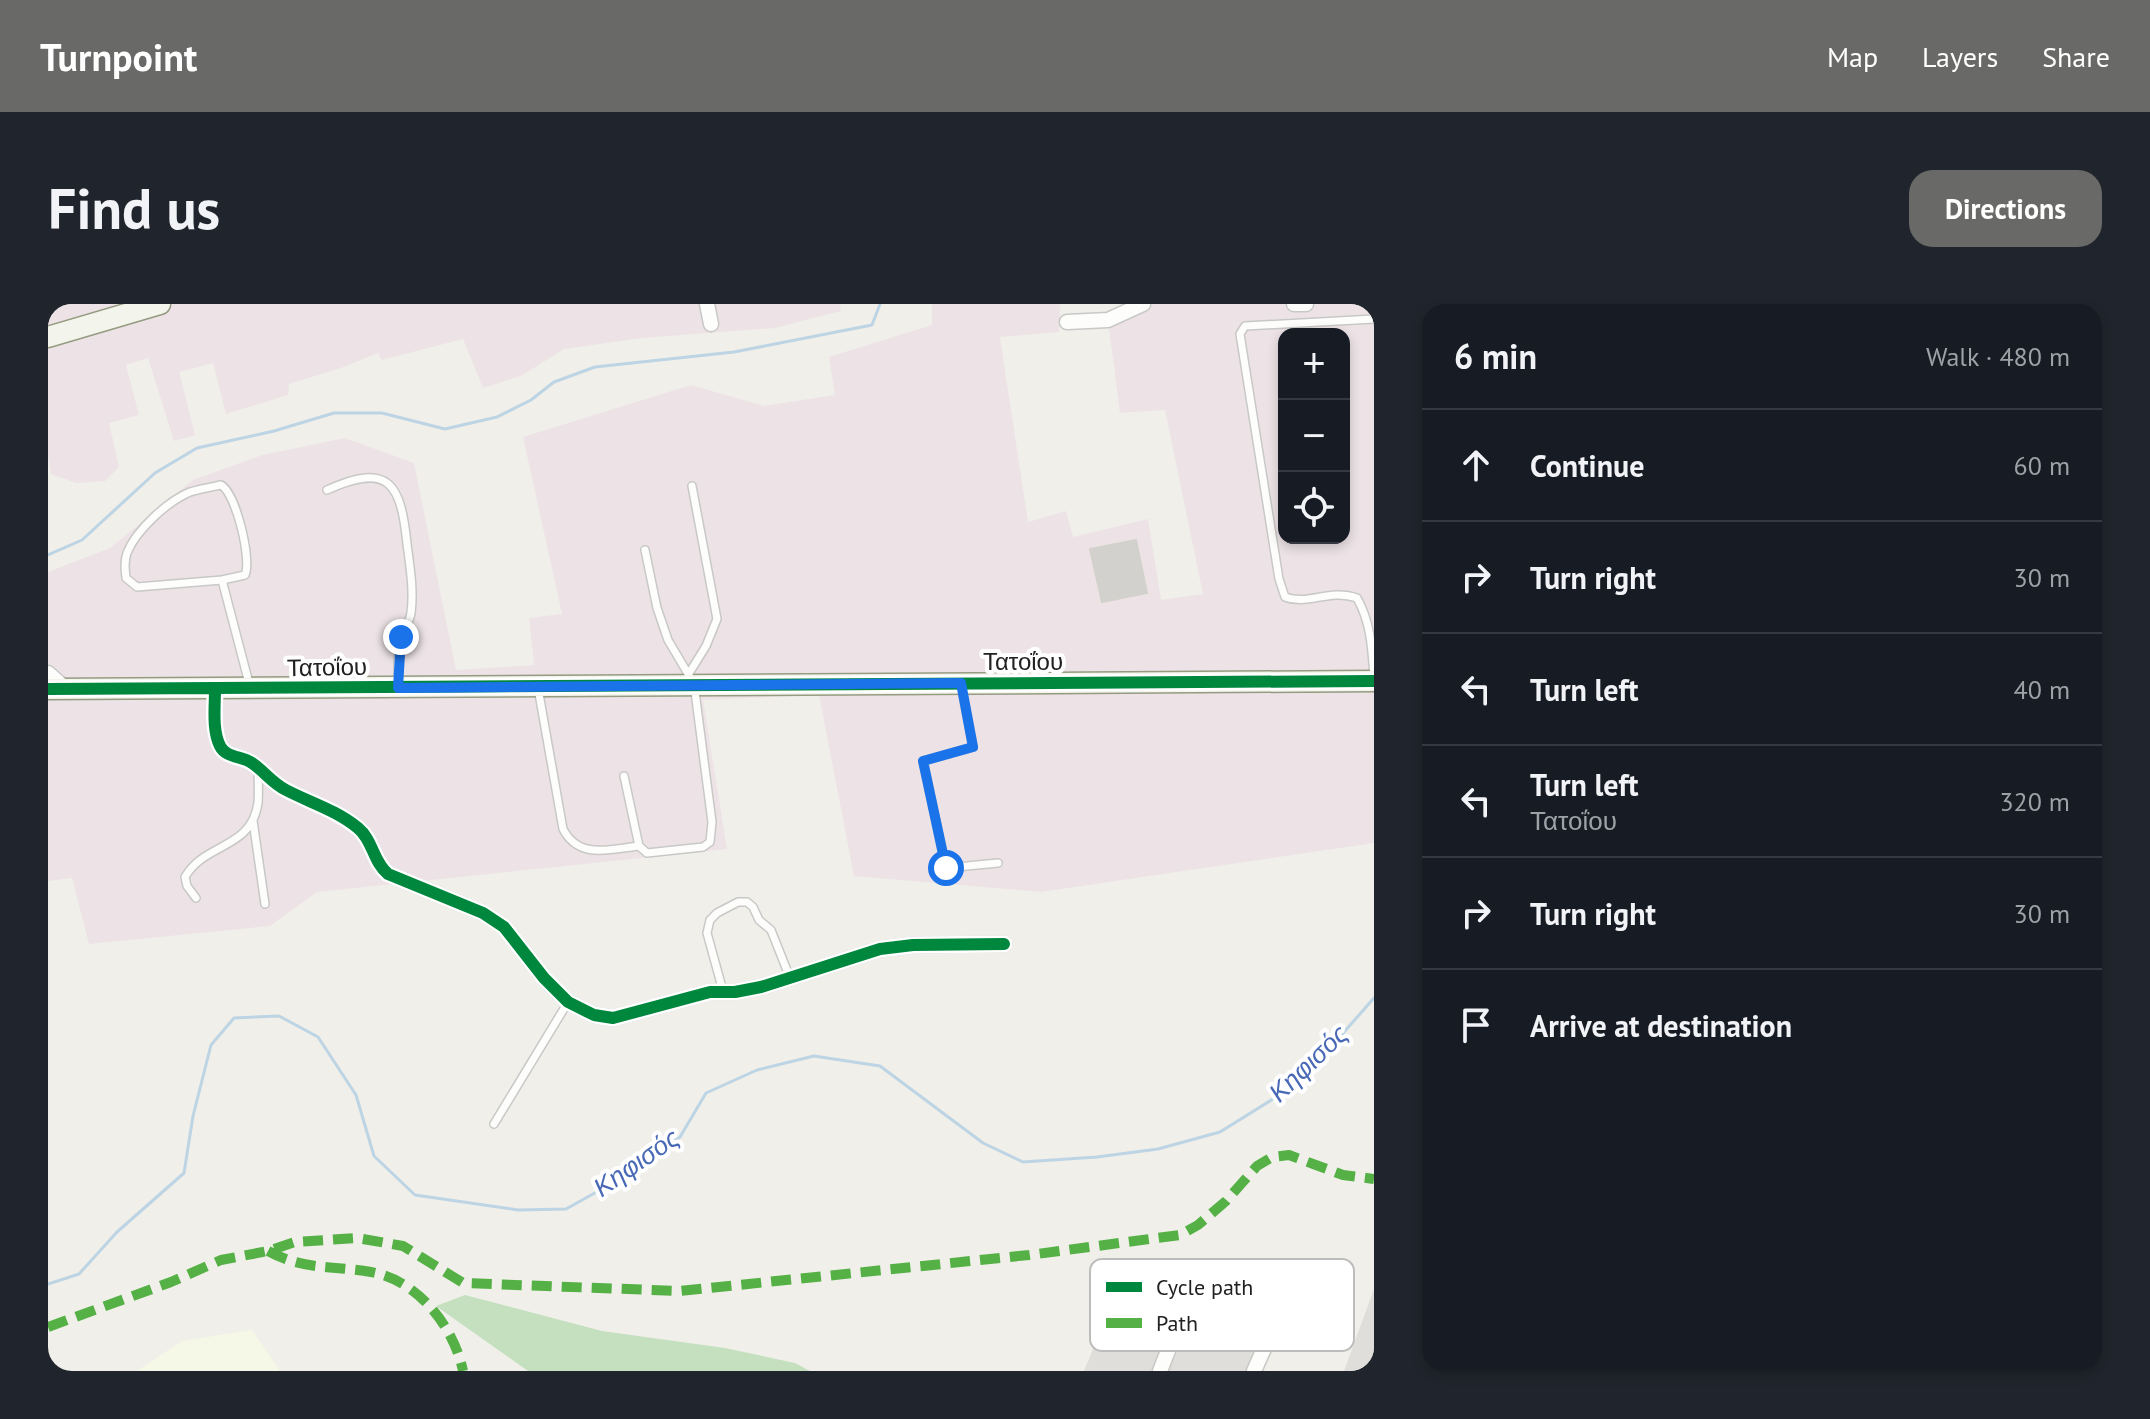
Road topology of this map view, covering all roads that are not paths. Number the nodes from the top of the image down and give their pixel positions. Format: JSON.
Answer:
{"nodes":[{"id":1,"x":160,"y":304,"type":"edge"},
{"id":2,"x":707,"y":304,"type":"edge"},
{"id":3,"x":1143,"y":304,"type":"edge"},
{"id":4,"x":1294,"y":304,"type":"edge"},
{"id":5,"x":1306,"y":304,"type":"edge"},
{"id":6,"x":1374,"y":319,"type":"edge"},
{"id":7,"x":1067,"y":322,"type":"dead end"},
{"id":8,"x":711,"y":324,"type":"dead end"},
{"id":9,"x":48,"y":337,"type":"edge"},
{"id":10,"x":692,"y":486,"type":"dead end"},
{"id":11,"x":327,"y":490,"type":"dead end"},
{"id":12,"x":645,"y":550,"type":"dead end"},
{"id":13,"x":222,"y":580,"type":"junction"},
{"id":14,"x":1373,"y":648,"type":"edge"},
{"id":15,"x":48,"y":673,"type":"edge"},
{"id":16,"x":1374,"y":679,"type":"edge"},
{"id":17,"x":691,"y":680,"type":"junction"},
{"id":18,"x":961,"y":683,"type":"junction"},
{"id":19,"x":538,"y":686,"type":"junction"},
{"id":20,"x":398,"y":688,"type":"junction"},
{"id":21,"x":57,"y":689,"type":"edge"},
{"id":22,"x":215,"y":690,"type":"junction"},
{"id":23,"x":251,"y":690,"type":"junction"},
{"id":24,"x":258,"y":768,"type":"junction"},
{"id":25,"x":624,"y":776,"type":"dead end"},
{"id":26,"x":253,"y":819,"type":"junction"},
{"id":27,"x":639,"y":846,"type":"junction"},
{"id":28,"x":998,"y":863,"type":"dead end"},
{"id":29,"x":196,"y":898,"type":"dead end"},
{"id":30,"x":265,"y":904,"type":"dead end"},
{"id":31,"x":1004,"y":944,"type":"dead end"},
{"id":32,"x":790,"y":978,"type":"junction"},
{"id":33,"x":723,"y":991,"type":"junction"},
{"id":34,"x":568,"y":1002,"type":"junction"},
{"id":35,"x":494,"y":1124,"type":"dead end"},
{"id":36,"x":1168,"y":1351,"type":"edge"},
{"id":37,"x":1263,"y":1351,"type":"edge"},
{"id":38,"x":1160,"y":1371,"type":"edge"},
{"id":39,"x":1254,"y":1371,"type":"edge"}],
"edges":[{"from":1,"to":9,"type":"street"},
{"from":2,"to":8,"type":"street"},
{"from":3,"to":7,"type":"street"},
{"from":4,"to":5,"type":"street"},
{"from":6,"to":14,"type":"lane"},
{"from":10,"to":17,"type":"lane"},
{"from":11,"to":20,"type":"lane"},
{"from":12,"to":17,"type":"lane"},
{"from":13,"to":13,"type":"lane"},
{"from":13,"to":23,"type":"lane"},
{"from":14,"to":16,"type":"lane"},
{"from":15,"to":21,"type":"street"},
{"from":16,"to":18,"type":"street","name":"Τατοΐου"},
{"from":17,"to":18,"type":"street","name":"Τατοΐου"},
{"from":17,"to":19,"type":"street","name":"Τατοΐου"},
{"from":17,"to":27,"type":"lane"},
{"from":18,"to":28,"type":"lane"},
{"from":19,"to":20,"type":"street","name":"Τατοΐου"},
{"from":19,"to":27,"type":"lane"},
{"from":20,"to":23,"type":"street","name":"Τατοΐου"},
{"from":21,"to":22,"type":"street","name":"Τατοΐου"},
{"from":22,"to":23,"type":"street","name":"Τατοΐου"},
{"from":22,"to":24,"type":"street"},
{"from":24,"to":26,"type":"lane"},
{"from":24,"to":34,"type":"street"},
{"from":25,"to":27,"type":"lane"},
{"from":26,"to":29,"type":"lane"},
{"from":26,"to":30,"type":"lane"},
{"from":31,"to":32,"type":"street"},
{"from":32,"to":33,"type":"street"},
{"from":32,"to":33,"type":"lane"},
{"from":33,"to":34,"type":"street"},
{"from":34,"to":35,"type":"lane"},
{"from":36,"to":38,"type":"street"},
{"from":37,"to":39,"type":"street"}]}
